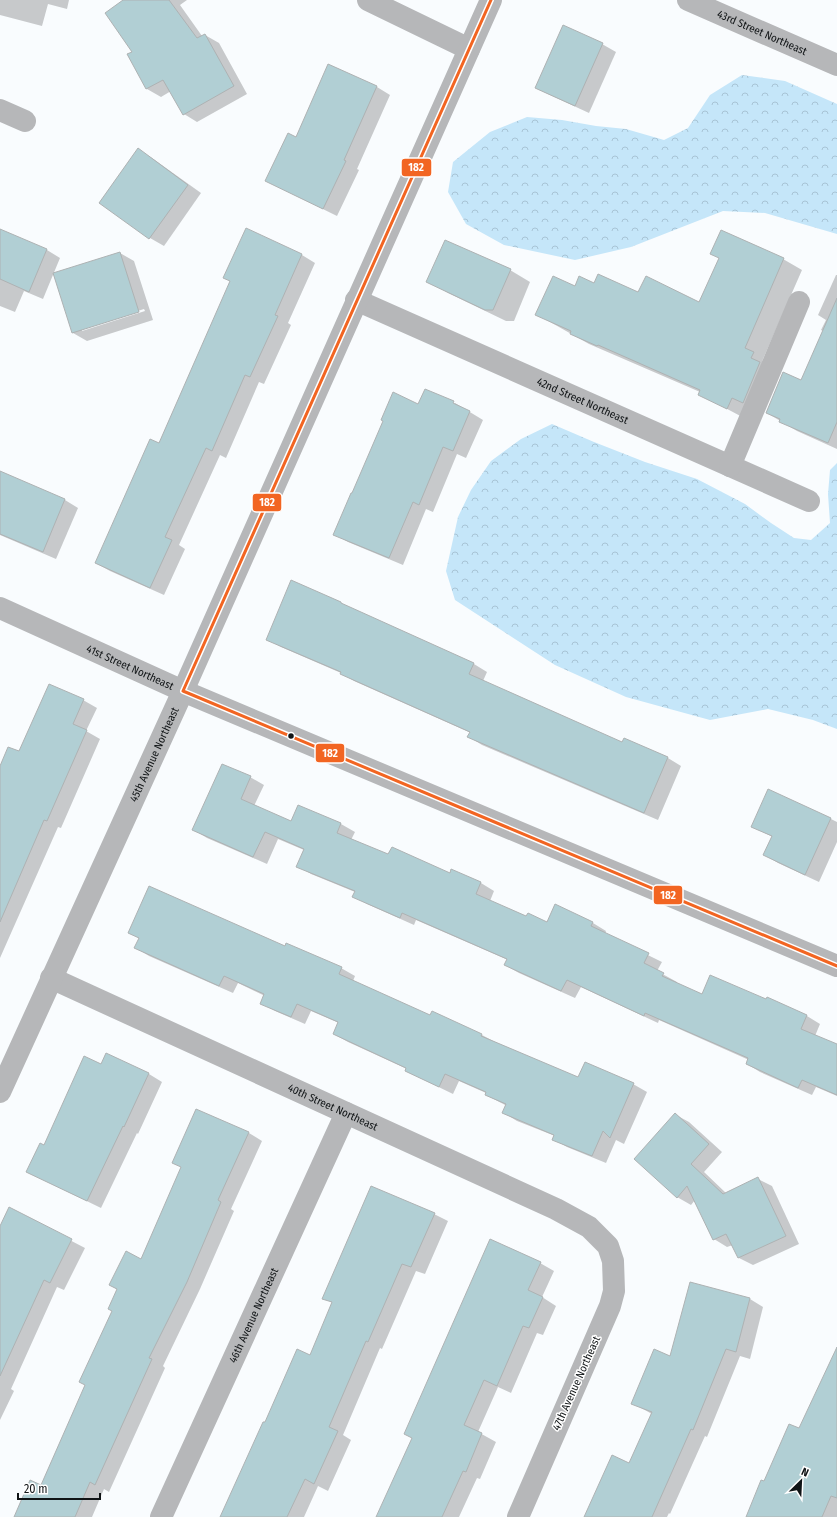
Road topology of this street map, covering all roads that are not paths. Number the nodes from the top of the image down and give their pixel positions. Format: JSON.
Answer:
{"nodes":[{"id":1,"x":368,"y":0,"type":"edge"},
{"id":2,"x":491,"y":0,"type":"edge"},
{"id":3,"x":688,"y":0,"type":"edge"},
{"id":4,"x":468,"y":49,"type":"junction"},
{"id":5,"x":837,"y":64,"type":"edge"},
{"id":6,"x":0,"y":110,"type":"edge"},
{"id":7,"x":25,"y":121,"type":"dead end"},
{"id":8,"x":356,"y":300,"type":"junction"},
{"id":9,"x":799,"y":302,"type":"dead end"},
{"id":10,"x":730,"y":466,"type":"junction"},
{"id":11,"x":809,"y":501,"type":"dead end"},
{"id":12,"x":0,"y":608,"type":"edge"},
{"id":13,"x":183,"y":690,"type":"junction"},
{"id":14,"x":837,"y":966,"type":"edge"},
{"id":15,"x":51,"y":978,"type":"junction"},
{"id":16,"x":0,"y":1092,"type":"edge"},
{"id":17,"x":346,"y":1114,"type":"junction"},
{"id":18,"x":608,"y":1246,"type":"joint"},
{"id":19,"x":161,"y":1517,"type":"edge"},
{"id":20,"x":518,"y":1517,"type":"edge"}],
"edges":[{"from":1,"to":4,"type":"street"},
{"from":2,"to":4,"type":"street","name":"45th Avenue Northeast"},
{"from":3,"to":5,"type":"street","name":"43rd Street Northeast"},
{"from":4,"to":8,"type":"street","name":"45th Avenue Northeast"},
{"from":6,"to":7,"type":"street"},
{"from":8,"to":10,"type":"street","name":"42nd Street Northeast"},
{"from":8,"to":13,"type":"street","name":"45th Avenue Northeast"},
{"from":9,"to":10,"type":"street"},
{"from":10,"to":11,"type":"street","name":"42nd Street Northeast"},
{"from":12,"to":13,"type":"street","name":"41st Street Northeast"},
{"from":13,"to":14,"type":"street","name":"41st Street Northeast"},
{"from":13,"to":15,"type":"street","name":"45th Avenue Northeast"},
{"from":15,"to":16,"type":"street","name":"45th Avenue Northeast"},
{"from":15,"to":17,"type":"street","name":"40th Street Northeast"},
{"from":17,"to":18,"type":"street","name":"40th Street Northeast"},
{"from":17,"to":19,"type":"street","name":"46th Avenue Northeast"},
{"from":18,"to":20,"type":"street","name":"47th Avenue Northeast"}]}
